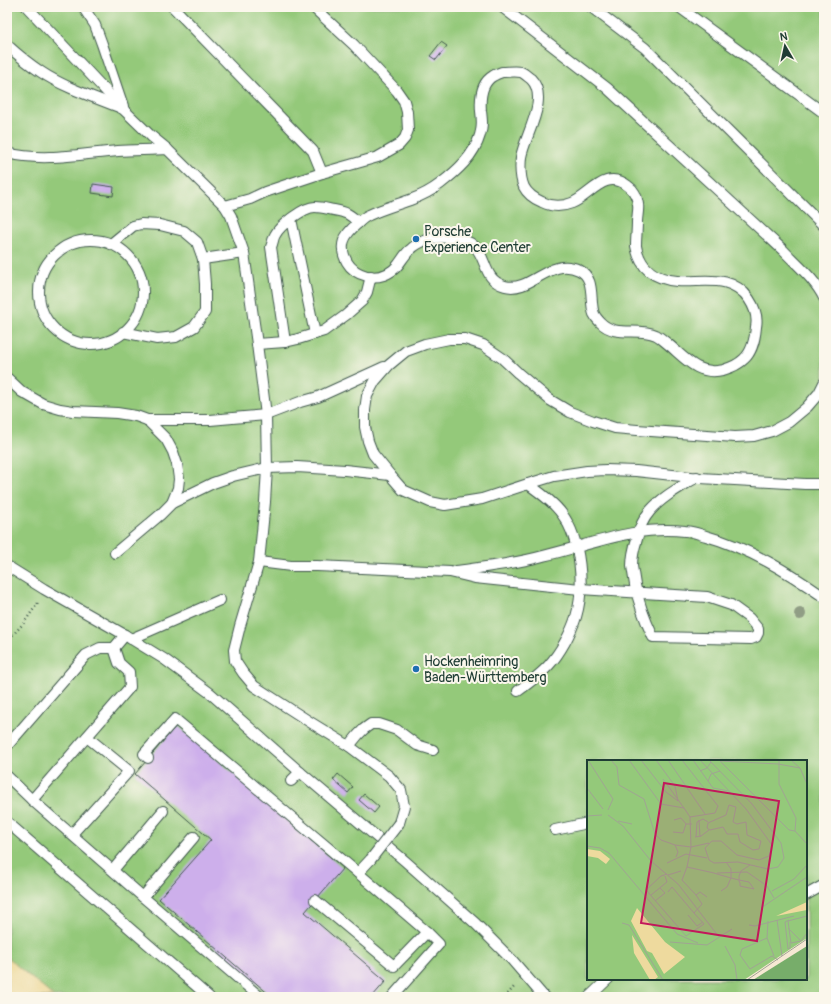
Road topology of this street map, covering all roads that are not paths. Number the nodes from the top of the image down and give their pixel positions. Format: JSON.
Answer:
{"nodes":[{"id":1,"x":27,"y":7,"type":"edge"},
{"id":2,"x":84,"y":7,"type":"edge"},
{"id":3,"x":173,"y":7,"type":"edge"},
{"id":4,"x":313,"y":7,"type":"edge"},
{"id":5,"x":502,"y":7,"type":"edge"},
{"id":6,"x":591,"y":7,"type":"edge"},
{"id":7,"x":678,"y":7,"type":"edge"},
{"id":8,"x":7,"y":44,"type":"edge"},
{"id":9,"x":124,"y":110,"type":"junction"},
{"id":10,"x":824,"y":113,"type":"edge"},
{"id":11,"x":167,"y":149,"type":"junction"},
{"id":12,"x":7,"y":153,"type":"edge"},
{"id":13,"x":322,"y":173,"type":"junction"},
{"id":14,"x":225,"y":206,"type":"junction"},
{"id":15,"x":291,"y":219,"type":"junction"},
{"id":16,"x":358,"y":223,"type":"junction"},
{"id":17,"x":824,"y":226,"type":"edge"},
{"id":18,"x":111,"y":244,"type":"junction"},
{"id":19,"x":244,"y":253,"type":"junction"},
{"id":20,"x":203,"y":259,"type":"junction"},
{"id":21,"x":371,"y":276,"type":"junction"},
{"id":22,"x":824,"y":298,"type":"edge"},
{"id":23,"x":123,"y":332,"type":"junction"},
{"id":24,"x":315,"y":334,"type":"junction"},
{"id":25,"x":285,"y":342,"type":"junction"},
{"id":26,"x":257,"y":344,"type":"junction"},
{"id":27,"x":389,"y":365,"type":"junction"},
{"id":28,"x":7,"y":378,"type":"edge"},
{"id":29,"x":824,"y":383,"type":"edge"},
{"id":30,"x":266,"y":415,"type":"junction"},
{"id":31,"x":148,"y":420,"type":"junction"},
{"id":32,"x":267,"y":468,"type":"junction"},
{"id":33,"x":390,"y":475,"type":"junction"},
{"id":34,"x":698,"y":477,"type":"junction"},
{"id":35,"x":528,"y":484,"type":"junction"},
{"id":36,"x":824,"y":484,"type":"edge"},
{"id":37,"x":172,"y":503,"type":"junction"},
{"id":38,"x":639,"y":532,"type":"junction"},
{"id":39,"x":577,"y":547,"type":"junction"},
{"id":40,"x":115,"y":553,"type":"dead end"},
{"id":41,"x":258,"y":562,"type":"junction"},
{"id":42,"x":7,"y":566,"type":"edge"},
{"id":43,"x":450,"y":572,"type":"junction"},
{"id":44,"x":580,"y":589,"type":"junction"},
{"id":45,"x":637,"y":592,"type":"junction"},
{"id":46,"x":824,"y":597,"type":"edge"},
{"id":47,"x":220,"y":600,"type":"dead end"},
{"id":48,"x":128,"y":637,"type":"junction"},
{"id":49,"x":114,"y":648,"type":"junction"},
{"id":50,"x":518,"y":691,"type":"dead end"},
{"id":51,"x":87,"y":737,"type":"junction"},
{"id":52,"x":7,"y":746,"type":"edge"},
{"id":53,"x":348,"y":746,"type":"junction"},
{"id":54,"x":433,"y":750,"type":"dead end"},
{"id":55,"x":148,"y":758,"type":"dead end"},
{"id":56,"x":300,"y":772,"type":"junction"},
{"id":57,"x":7,"y":776,"type":"edge"},
{"id":58,"x":291,"y":781,"type":"dead end"},
{"id":59,"x":32,"y":800,"type":"junction"},
{"id":60,"x":163,"y":811,"type":"dead end"},
{"id":61,"x":7,"y":822,"type":"edge"},
{"id":62,"x":587,"y":823,"type":"edge"},
{"id":63,"x":555,"y":830,"type":"dead end"},
{"id":64,"x":72,"y":834,"type":"junction"},
{"id":65,"x":194,"y":836,"type":"dead end"},
{"id":66,"x":113,"y":870,"type":"junction"},
{"id":67,"x":358,"y":874,"type":"junction"},
{"id":68,"x":824,"y":885,"type":"edge"},
{"id":69,"x":807,"y":894,"type":"edge"},
{"id":70,"x":144,"y":897,"type":"junction"},
{"id":71,"x":315,"y":900,"type":"dead end"},
{"id":72,"x":427,"y":932,"type":"junction"},
{"id":73,"x":607,"y":980,"type":"edge"},
{"id":74,"x":209,"y":997,"type":"edge"},
{"id":75,"x":260,"y":997,"type":"edge"},
{"id":76,"x":392,"y":997,"type":"edge"},
{"id":77,"x":544,"y":997,"type":"edge"},
{"id":78,"x":589,"y":997,"type":"edge"}],
"edges":[{"from":1,"to":9,"type":"lane"},
{"from":2,"to":9,"type":"lane"},
{"from":3,"to":13,"type":"lane"},
{"from":4,"to":13,"type":"lane"},
{"from":5,"to":22,"type":"lane"},
{"from":6,"to":17,"type":"lane"},
{"from":7,"to":10,"type":"lane"},
{"from":8,"to":9,"type":"lane"},
{"from":9,"to":11,"type":"lane"},
{"from":11,"to":12,"type":"lane"},
{"from":11,"to":14,"type":"lane"},
{"from":13,"to":14,"type":"lane"},
{"from":14,"to":19,"type":"lane"},
{"from":15,"to":16,"type":"lane"},
{"from":15,"to":24,"type":"lane"},
{"from":15,"to":25,"type":"lane"},
{"from":16,"to":21,"type":"lane"},
{"from":16,"to":21,"type":"lane"},
{"from":18,"to":20,"type":"lane"},
{"from":18,"to":23,"type":"lane"},
{"from":18,"to":23,"type":"lane"},
{"from":19,"to":20,"type":"lane"},
{"from":19,"to":26,"type":"lane"},
{"from":20,"to":23,"type":"lane"},
{"from":21,"to":24,"type":"lane"},
{"from":24,"to":25,"type":"lane"},
{"from":25,"to":26,"type":"lane"},
{"from":26,"to":30,"type":"lane"},
{"from":27,"to":29,"type":"lane"},
{"from":27,"to":30,"type":"lane"},
{"from":27,"to":33,"type":"lane"},
{"from":28,"to":31,"type":"lane"},
{"from":30,"to":31,"type":"lane"},
{"from":30,"to":32,"type":"lane"},
{"from":31,"to":37,"type":"lane"},
{"from":32,"to":33,"type":"lane"},
{"from":32,"to":37,"type":"lane"},
{"from":32,"to":41,"type":"lane"},
{"from":33,"to":35,"type":"lane"},
{"from":34,"to":35,"type":"lane"},
{"from":34,"to":36,"type":"lane"},
{"from":34,"to":38,"type":"lane"},
{"from":35,"to":39,"type":"lane"},
{"from":37,"to":40,"type":"lane"},
{"from":38,"to":39,"type":"lane"},
{"from":38,"to":45,"type":"lane"},
{"from":38,"to":46,"type":"lane"},
{"from":39,"to":43,"type":"lane"},
{"from":39,"to":44,"type":"lane"},
{"from":41,"to":43,"type":"lane"},
{"from":41,"to":53,"type":"lane"},
{"from":42,"to":48,"type":"lane"},
{"from":43,"to":44,"type":"lane"},
{"from":44,"to":45,"type":"lane"},
{"from":44,"to":50,"type":"lane"},
{"from":45,"to":45,"type":"lane"},
{"from":47,"to":48,"type":"lane"},
{"from":48,"to":49,"type":"lane"},
{"from":48,"to":56,"type":"lane"},
{"from":49,"to":51,"type":"lane"},
{"from":49,"to":52,"type":"lane"},
{"from":51,"to":59,"type":"lane"},
{"from":51,"to":64,"type":"lane"},
{"from":53,"to":54,"type":"lane"},
{"from":53,"to":67,"type":"lane","bridge":true},
{"from":55,"to":67,"type":"lane"},
{"from":56,"to":58,"type":"lane"},
{"from":56,"to":77,"type":"lane"},
{"from":57,"to":59,"type":"lane"},
{"from":59,"to":64,"type":"lane"},
{"from":60,"to":66,"type":"lane"},
{"from":61,"to":74,"type":"lane"},
{"from":62,"to":63,"type":"lane"},
{"from":64,"to":66,"type":"lane"},
{"from":65,"to":70,"type":"lane"},
{"from":66,"to":70,"type":"lane"},
{"from":67,"to":72,"type":"lane"},
{"from":68,"to":69,"type":"lane"},
{"from":70,"to":75,"type":"lane"},
{"from":71,"to":72,"type":"lane"},
{"from":72,"to":76,"type":"lane"},
{"from":73,"to":78,"type":"lane"}]}
